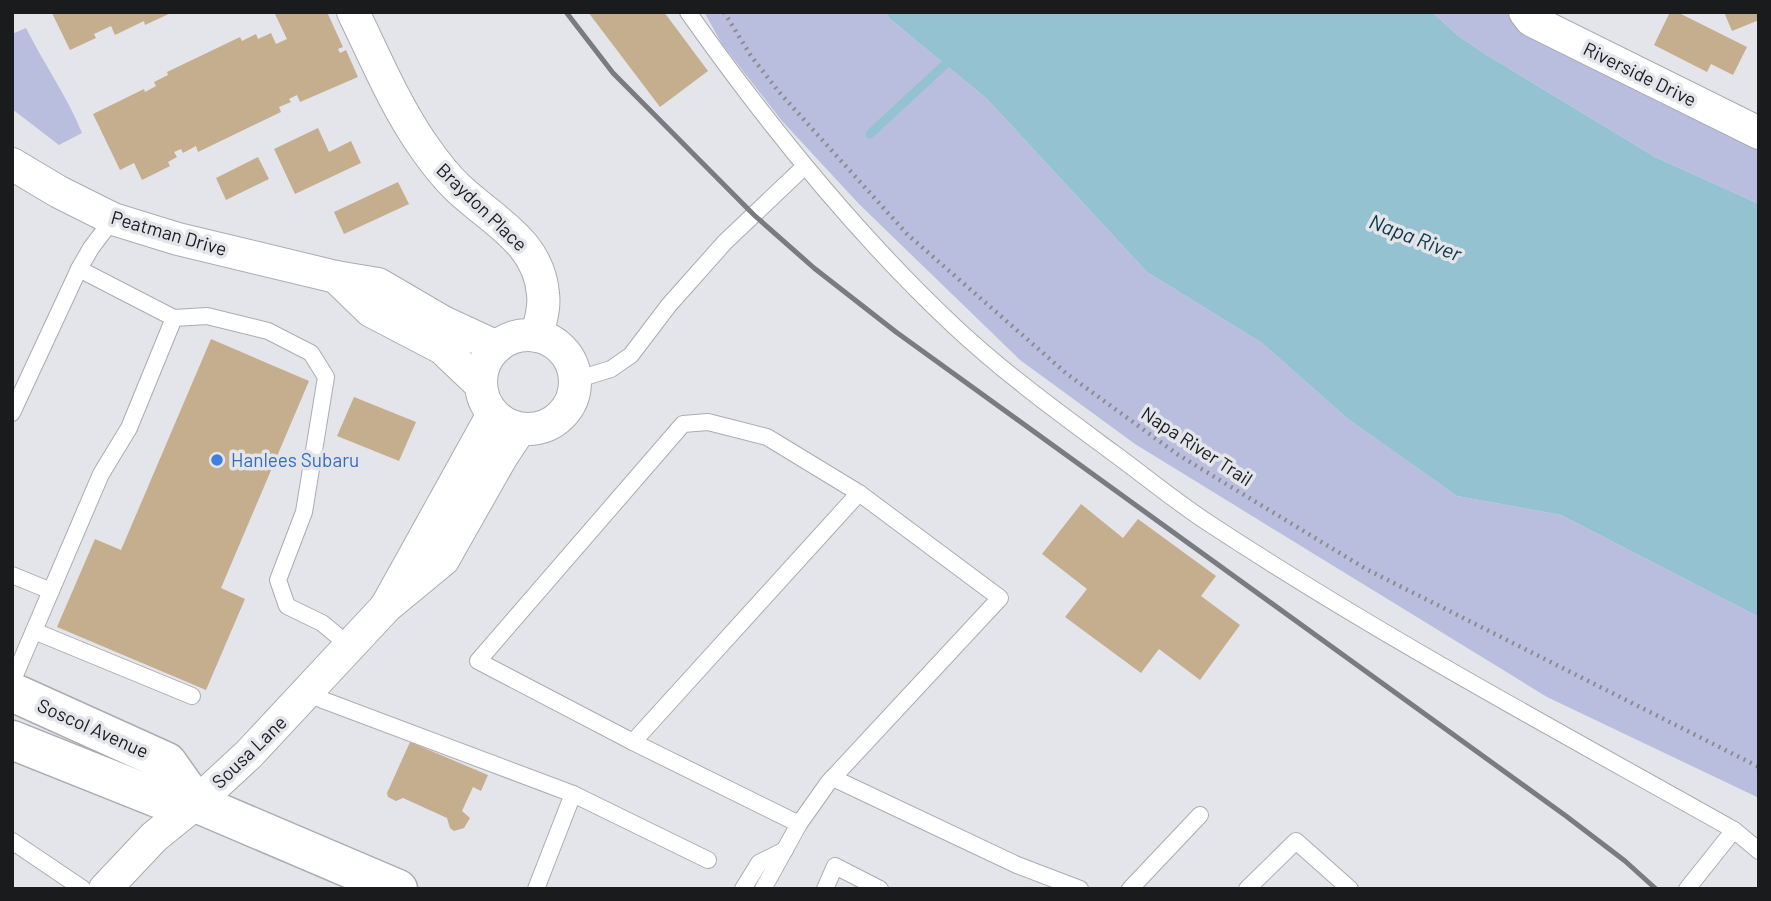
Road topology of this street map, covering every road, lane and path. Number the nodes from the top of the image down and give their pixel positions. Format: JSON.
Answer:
{"nodes":[{"id":1,"x":353,"y":12,"type":"edge"},
{"id":2,"x":688,"y":12,"type":"edge"},
{"id":3,"x":724,"y":12,"type":"edge"},
{"id":4,"x":1535,"y":15,"type":"edge"},
{"id":5,"x":1759,"y":133,"type":"edge"},
{"id":6,"x":804,"y":167,"type":"junction"},
{"id":7,"x":14,"y":168,"type":"edge"},
{"id":8,"x":113,"y":219,"type":"junction"},
{"id":9,"x":79,"y":269,"type":"junction"},
{"id":10,"x":336,"y":277,"type":"junction"},
{"id":11,"x":174,"y":318,"type":"junction"},
{"id":12,"x":537,"y":336,"type":"junction"},
{"id":13,"x":497,"y":346,"type":"junction"},
{"id":14,"x":575,"y":380,"type":"junction"},
{"id":15,"x":481,"y":384,"type":"junction"},
{"id":16,"x":12,"y":413,"type":"edge"},
{"id":17,"x":493,"y":414,"type":"junction"},
{"id":18,"x":520,"y":429,"type":"junction"},
{"id":19,"x":859,"y":493,"type":"junction"},
{"id":20,"x":12,"y":575,"type":"edge"},
{"id":21,"x":51,"y":591,"type":"junction"},
{"id":22,"x":386,"y":607,"type":"junction"},
{"id":23,"x":34,"y":631,"type":"junction"},
{"id":24,"x":351,"y":647,"type":"junction"},
{"id":25,"x":12,"y":682,"type":"edge"},
{"id":26,"x":12,"y":692,"type":"edge"},
{"id":27,"x":307,"y":694,"type":"junction"},
{"id":28,"x":192,"y":696,"type":"dead end"},
{"id":29,"x":12,"y":740,"type":"edge"},
{"id":30,"x":632,"y":742,"type":"junction"},
{"id":31,"x":1759,"y":767,"type":"edge"},
{"id":32,"x":833,"y":778,"type":"junction"},
{"id":33,"x":573,"y":794,"type":"junction"},
{"id":34,"x":196,"y":803,"type":"junction"},
{"id":35,"x":1200,"y":815,"type":"dead end"},
{"id":36,"x":799,"y":824,"type":"junction"},
{"id":37,"x":1734,"y":830,"type":"junction"},
{"id":38,"x":12,"y":841,"type":"edge"},
{"id":39,"x":785,"y":849,"type":"junction"},
{"id":40,"x":1759,"y":851,"type":"edge"},
{"id":41,"x":708,"y":860,"type":"dead end"},
{"id":42,"x":83,"y":889,"type":"edge"},
{"id":43,"x":105,"y":889,"type":"edge"},
{"id":44,"x":398,"y":889,"type":"edge"},
{"id":45,"x":536,"y":889,"type":"edge"},
{"id":46,"x":743,"y":889,"type":"edge"},
{"id":47,"x":763,"y":889,"type":"edge"},
{"id":48,"x":825,"y":889,"type":"edge"},
{"id":49,"x":880,"y":889,"type":"edge"},
{"id":50,"x":1080,"y":889,"type":"edge"},
{"id":51,"x":1130,"y":889,"type":"edge"},
{"id":52,"x":1247,"y":889,"type":"edge"},
{"id":53,"x":1350,"y":889,"type":"edge"},
{"id":54,"x":1687,"y":889,"type":"edge"}],
"edges":[{"from":1,"to":12,"type":"street","name":"Braydon Place"},
{"from":2,"to":6,"type":"lane"},
{"from":3,"to":31,"type":"path","name":"Napa River Trail"},
{"from":4,"to":5,"type":"street","name":"Riverside Drive"},
{"from":6,"to":14,"type":"lane"},
{"from":6,"to":37,"type":"lane"},
{"from":7,"to":8,"type":"street","name":"Peatman Drive"},
{"from":8,"to":9,"type":"lane"},
{"from":8,"to":10,"type":"street","name":"Peatman Drive"},
{"from":9,"to":11,"type":"lane"},
{"from":9,"to":16,"type":"lane"},
{"from":10,"to":13,"type":"street","name":"Peatman Drive"},
{"from":10,"to":15,"type":"street"},
{"from":11,"to":21,"type":"lane"},
{"from":11,"to":24,"type":"lane"},
{"from":12,"to":13,"type":"street"},
{"from":12,"to":14,"type":"street"},
{"from":13,"to":15,"type":"street"},
{"from":14,"to":18,"type":"street"},
{"from":15,"to":17,"type":"street"},
{"from":17,"to":18,"type":"street"},
{"from":17,"to":22,"type":"street","name":"Sousa Lane"},
{"from":18,"to":22,"type":"street","name":"Sousa Lane"},
{"from":19,"to":30,"type":"lane"},
{"from":19,"to":30,"type":"lane"},
{"from":19,"to":32,"type":"lane"},
{"from":20,"to":21,"type":"lane"},
{"from":21,"to":23,"type":"lane"},
{"from":22,"to":24,"type":"street","name":"Sousa Lane"},
{"from":23,"to":25,"type":"lane"},
{"from":23,"to":28,"type":"lane"},
{"from":24,"to":27,"type":"street","name":"Sousa Lane"},
{"from":26,"to":34,"type":"main road","name":"Soscol Avenue"},
{"from":27,"to":33,"type":"lane"},
{"from":27,"to":34,"type":"street","name":"Sousa Lane"},
{"from":29,"to":34,"type":"main road","name":"Soscol Avenue"},
{"from":30,"to":36,"type":"lane"},
{"from":32,"to":36,"type":"lane"},
{"from":32,"to":50,"type":"lane"},
{"from":33,"to":41,"type":"lane"},
{"from":33,"to":45,"type":"lane"},
{"from":34,"to":43,"type":"street","name":"Sousa Lane"},
{"from":34,"to":44,"type":"main road","name":"Soscol Avenue"},
{"from":35,"to":51,"type":"lane"},
{"from":36,"to":39,"type":"lane"},
{"from":37,"to":40,"type":"lane"},
{"from":37,"to":54,"type":"lane"},
{"from":38,"to":42,"type":"lane"},
{"from":39,"to":46,"type":"lane"},
{"from":39,"to":47,"type":"lane"},
{"from":48,"to":49,"type":"lane"},
{"from":52,"to":53,"type":"lane"}]}
